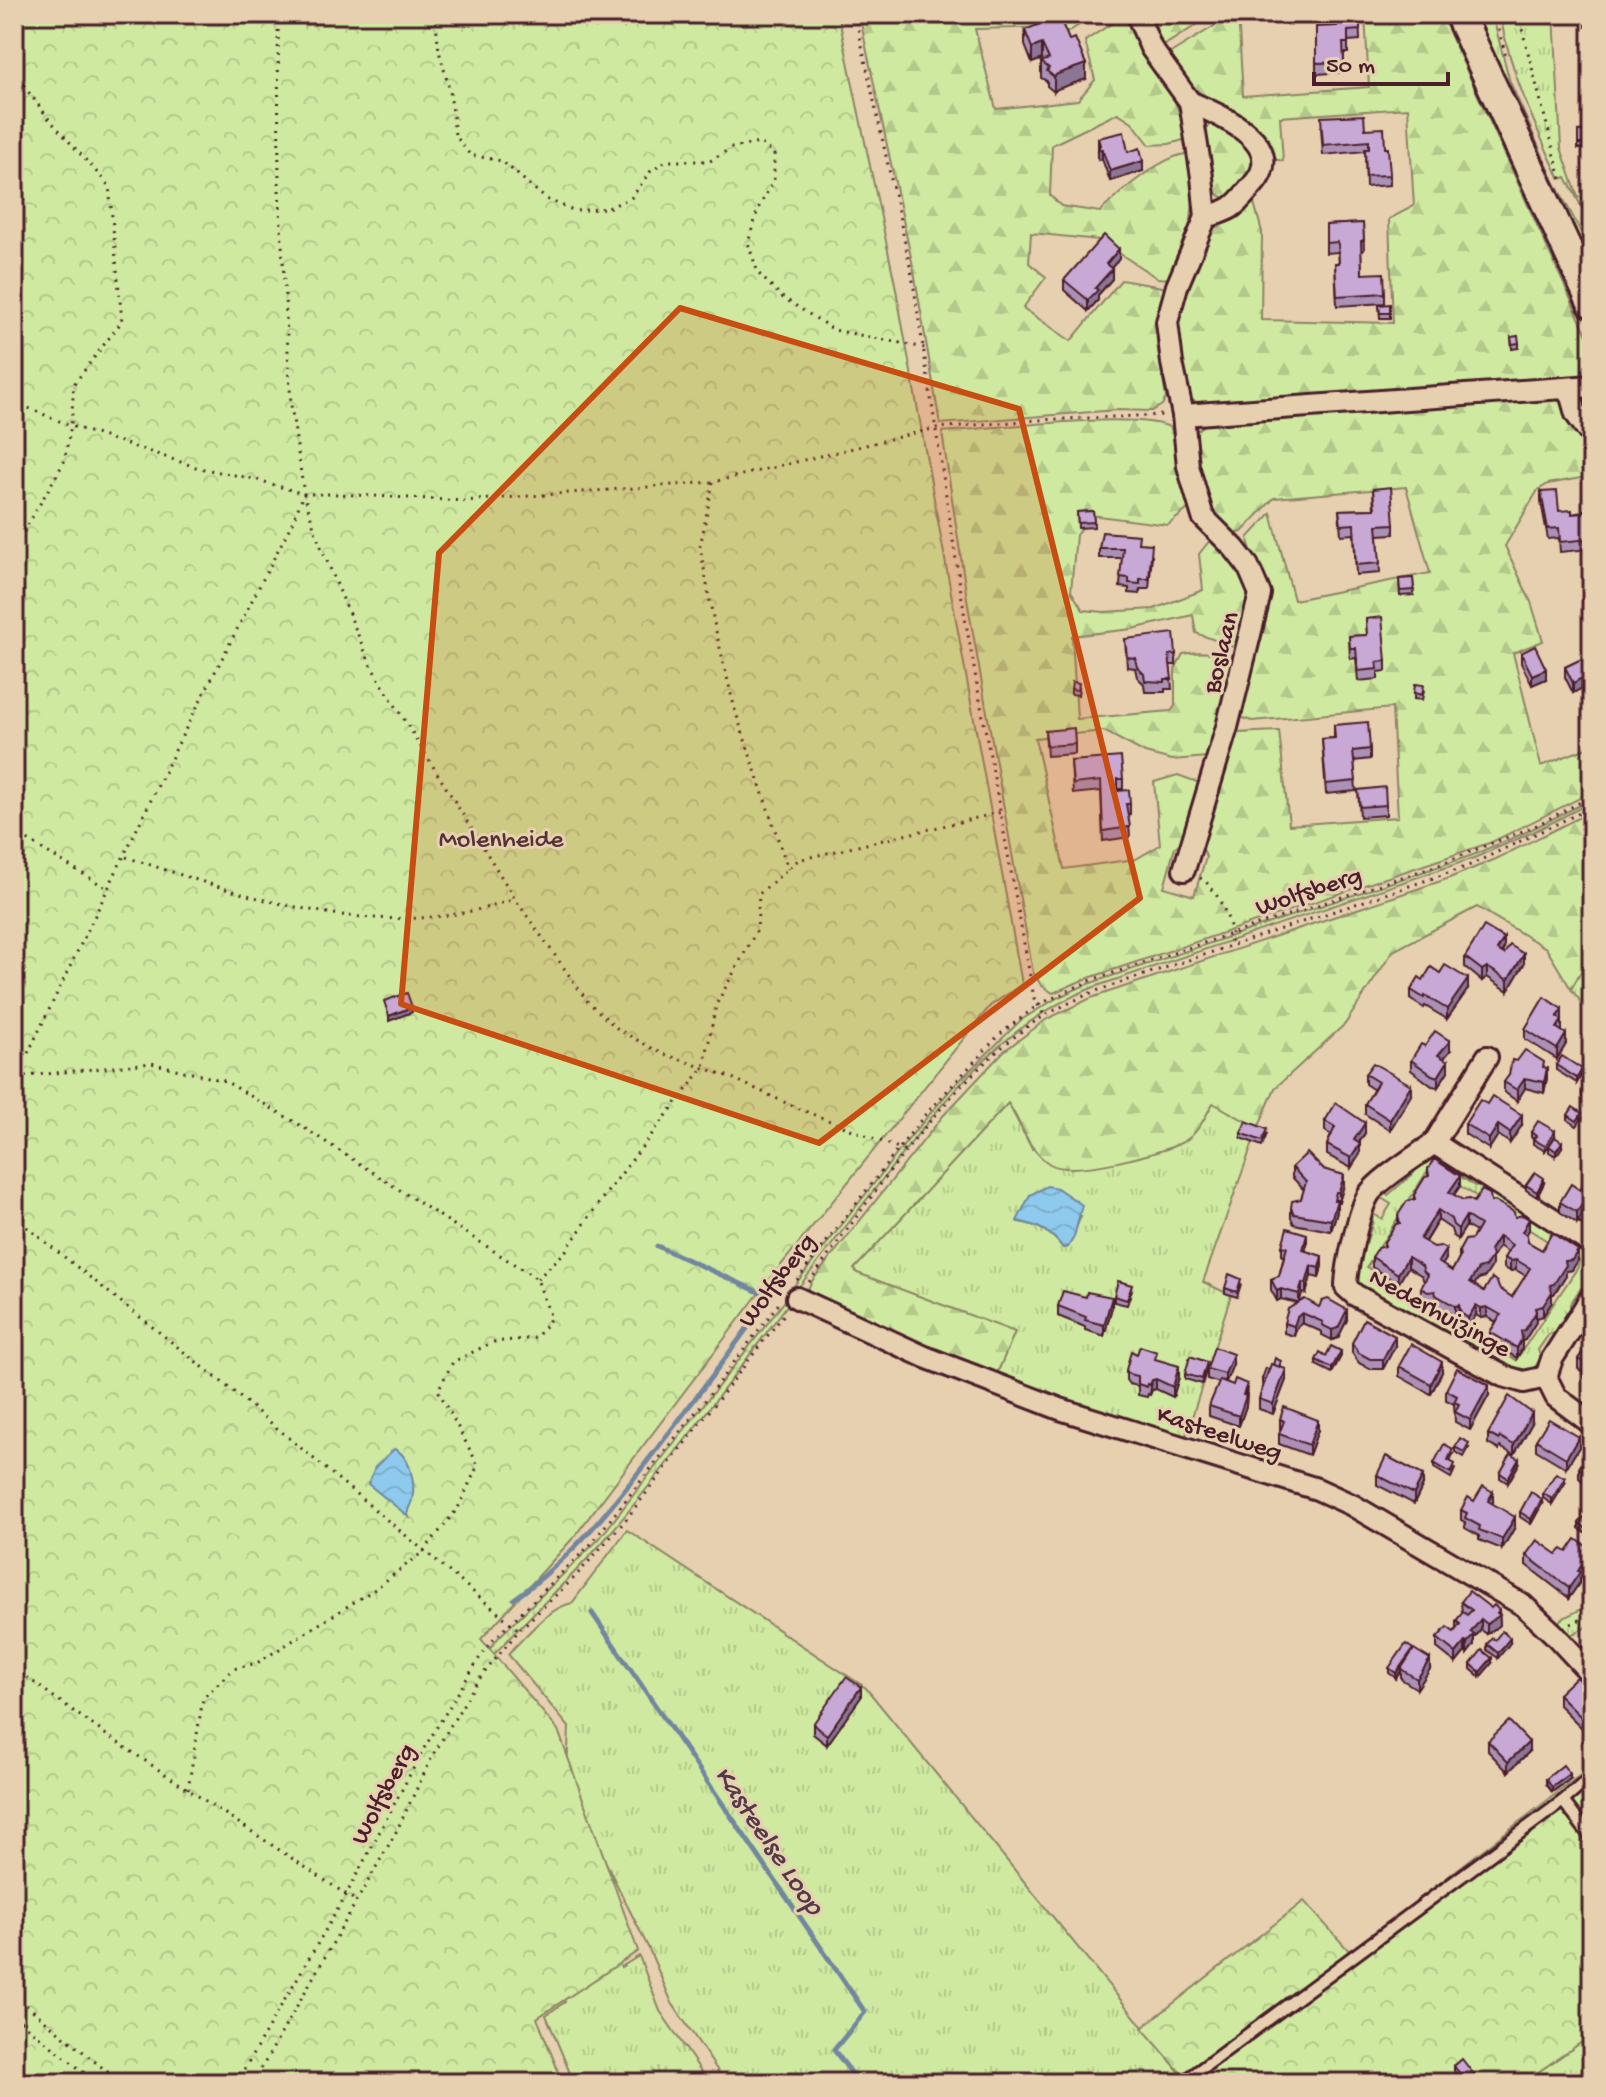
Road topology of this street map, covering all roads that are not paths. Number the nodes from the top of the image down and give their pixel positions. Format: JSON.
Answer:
{"nodes":[{"id":1,"x":1137,"y":14,"type":"edge"},
{"id":2,"x":1463,"y":19,"type":"edge"},
{"id":3,"x":1190,"y":102,"type":"junction"},
{"id":4,"x":1206,"y":217,"type":"junction"},
{"id":5,"x":1592,"y":303,"type":"edge"},
{"id":6,"x":1592,"y":386,"type":"edge"},
{"id":7,"x":1569,"y":389,"type":"junction"},
{"id":8,"x":1183,"y":415,"type":"junction"},
{"id":9,"x":1592,"y":436,"type":"edge"},
{"id":10,"x":1184,"y":870,"type":"road end"},
{"id":11,"x":1487,"y":1057,"type":"dead end"},
{"id":12,"x":1434,"y":1143,"type":"junction"},
{"id":13,"x":1592,"y":1244,"type":"edge"},
{"id":14,"x":793,"y":1290,"type":"road end"},
{"id":15,"x":1592,"y":1296,"type":"edge"},
{"id":16,"x":1546,"y":1377,"type":"junction"},
{"id":17,"x":1592,"y":1424,"type":"edge"},
{"id":18,"x":1592,"y":1675,"type":"edge"},
{"id":19,"x":1592,"y":1776,"type":"edge"},
{"id":20,"x":1563,"y":1801,"type":"junction"},
{"id":21,"x":1592,"y":1839,"type":"edge"},
{"id":22,"x":1185,"y":2081,"type":"dead end"}],
"edges":[{"from":1,"to":3,"type":"street"},
{"from":2,"to":5,"type":"street"},
{"from":3,"to":4,"type":"street"},
{"from":3,"to":4,"type":"street"},
{"from":4,"to":8,"type":"street","name":"Boslaan"},
{"from":6,"to":7,"type":"street"},
{"from":7,"to":8,"type":"street"},
{"from":7,"to":9,"type":"street"},
{"from":8,"to":10,"type":"street","name":"Boslaan"},
{"from":11,"to":12,"type":"street","name":"Nederhuizinge"},
{"from":12,"to":13,"type":"street"},
{"from":12,"to":16,"type":"street","name":"Nederhuizinge"},
{"from":14,"to":18,"type":"street","name":"Kasteelweg"},
{"from":15,"to":16,"type":"street"},
{"from":16,"to":17,"type":"street"},
{"from":19,"to":20,"type":"lane"},
{"from":20,"to":21,"type":"lane"},
{"from":20,"to":22,"type":"lane"}]}
